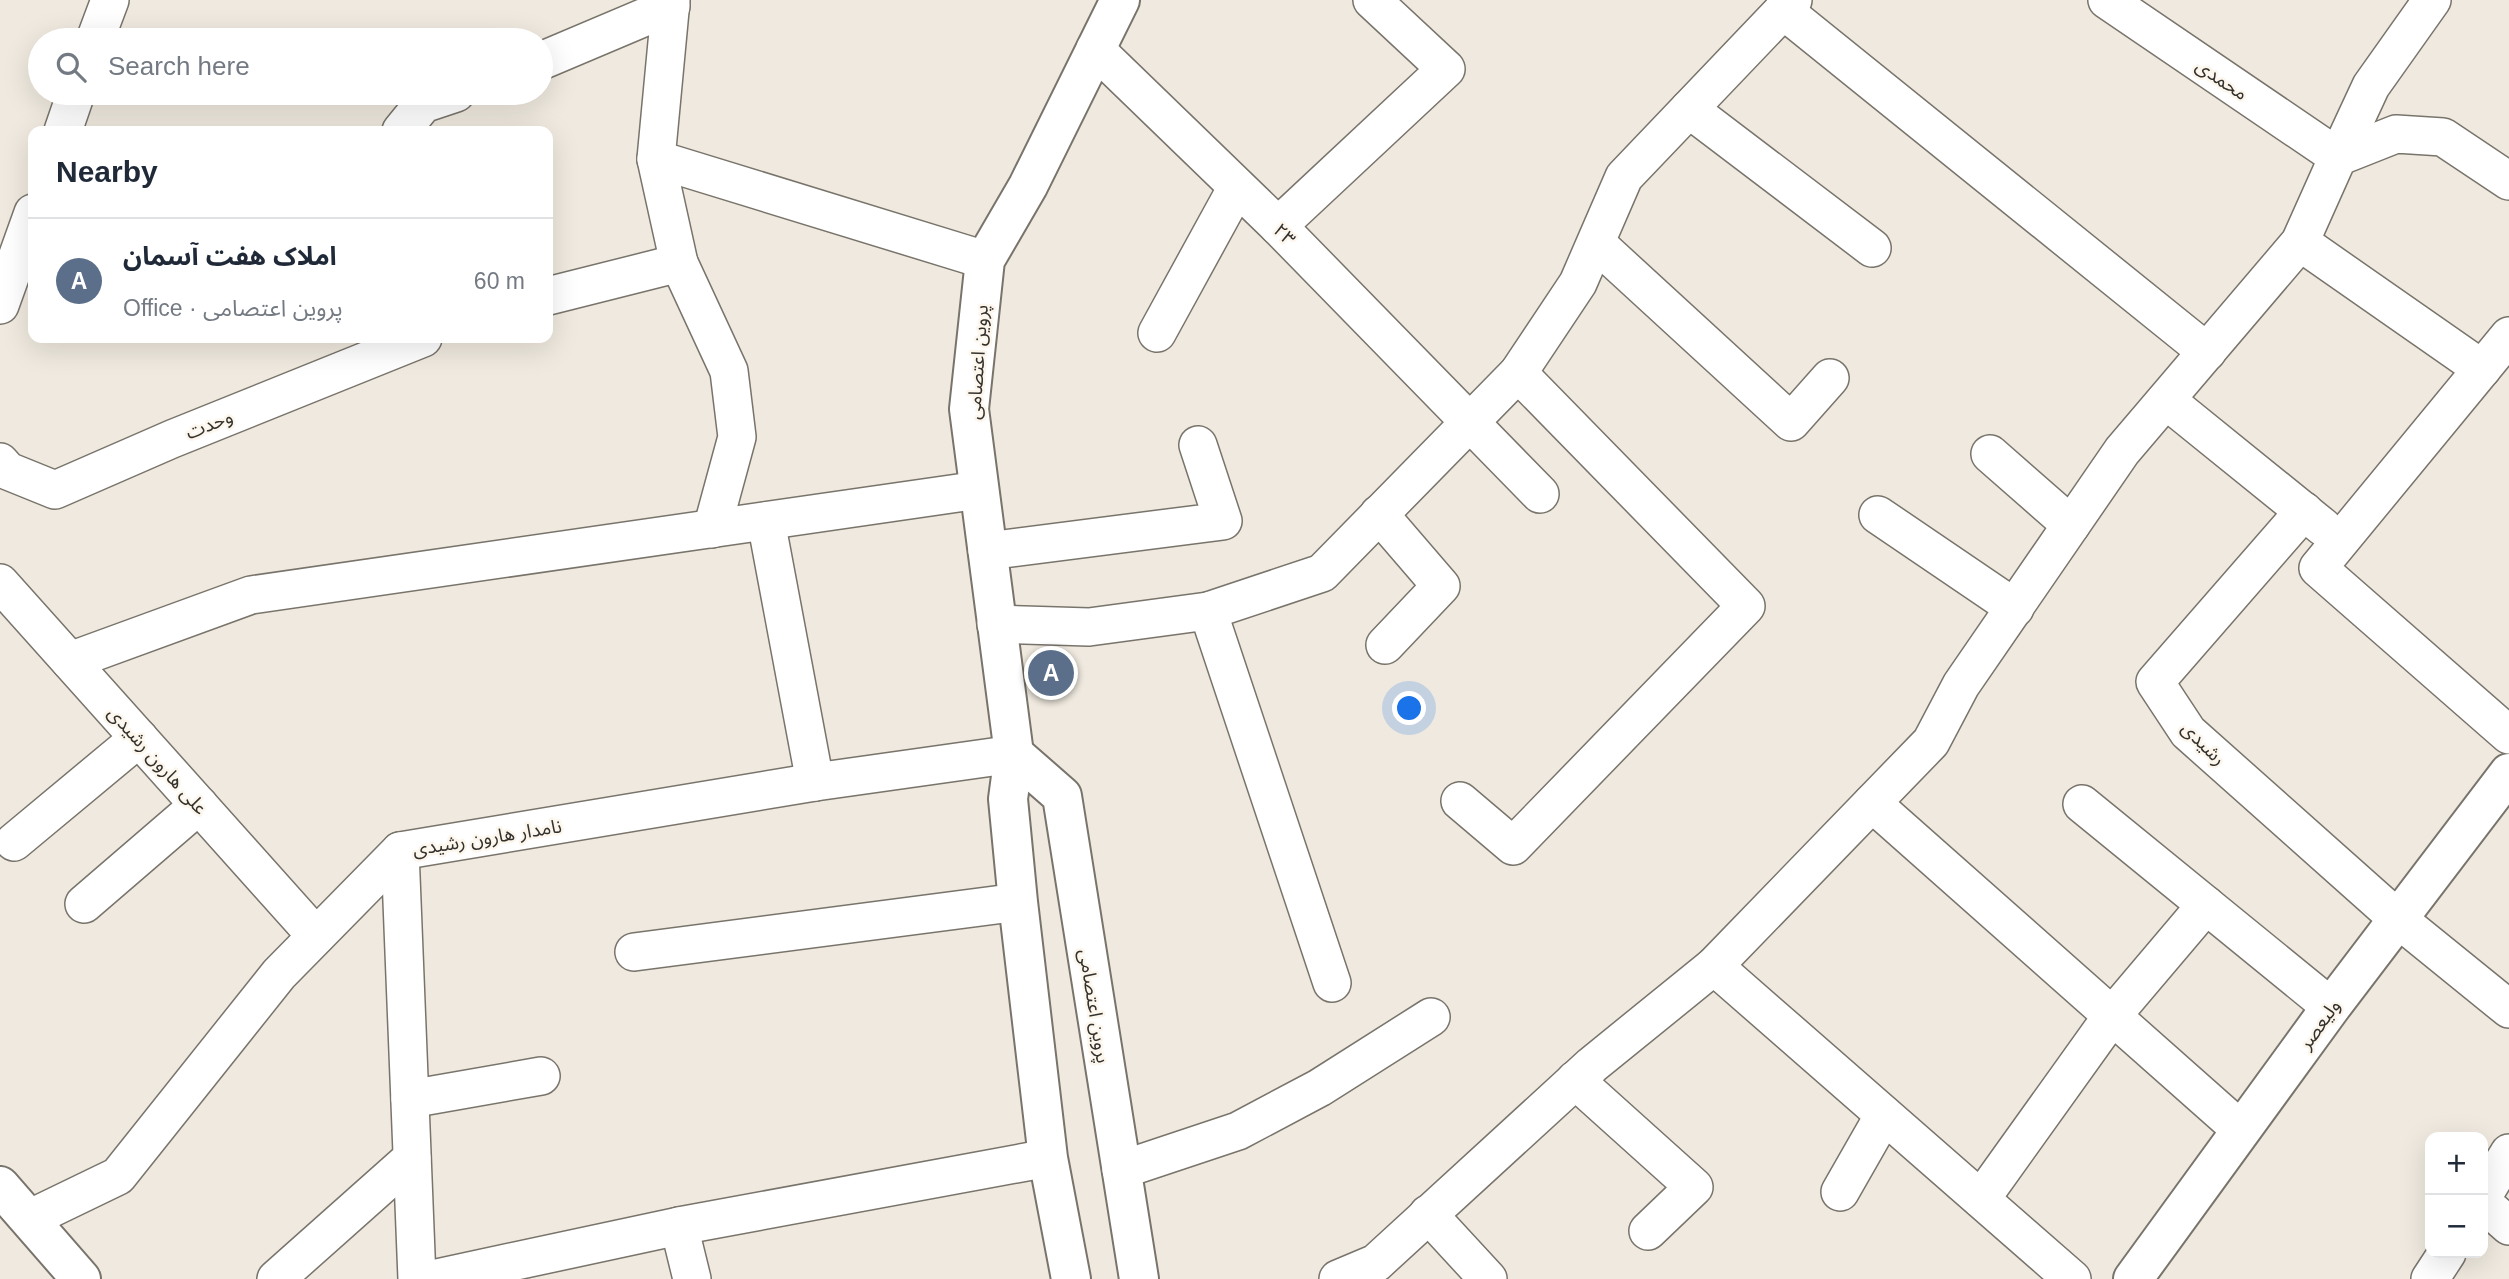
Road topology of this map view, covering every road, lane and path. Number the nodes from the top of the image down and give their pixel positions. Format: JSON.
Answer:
{"nodes":[{"id":1,"x":110,"y":0,"type":"edge"},
{"id":2,"x":1120,"y":0,"type":"edge"},
{"id":3,"x":1372,"y":0,"type":"edge"},
{"id":4,"x":2107,"y":0,"type":"edge"},
{"id":5,"x":2432,"y":0,"type":"edge"},
{"id":6,"x":671,"y":3,"type":"edge"},
{"id":7,"x":1788,"y":5,"type":"edge"},
{"id":8,"x":100,"y":28,"type":"edge"},
{"id":9,"x":1095,"y":49,"type":"junction"},
{"id":10,"x":553,"y":56,"type":"edge"},
{"id":11,"x":72,"y":105,"type":"edge"},
{"id":12,"x":422,"y":105,"type":"edge"},
{"id":13,"x":1689,"y":108,"type":"junction"},
{"id":14,"x":64,"y":126,"type":"edge"},
{"id":15,"x":405,"y":126,"type":"edge"},
{"id":16,"x":2338,"y":157,"type":"junction"},
{"id":17,"x":656,"y":159,"type":"junction"},
{"id":18,"x":2509,"y":181,"type":"edge"},
{"id":19,"x":1237,"y":187,"type":"junction"},
{"id":20,"x":1278,"y":226,"type":"junction"},
{"id":21,"x":28,"y":227,"type":"edge"},
{"id":22,"x":2300,"y":242,"type":"junction"},
{"id":23,"x":1596,"y":243,"type":"junction"},
{"id":24,"x":1872,"y":248,"type":"dead end"},
{"id":25,"x":985,"y":260,"type":"junction"},
{"id":26,"x":679,"y":263,"type":"junction"},
{"id":27,"x":553,"y":295,"type":"edge"},
{"id":28,"x":0,"y":305,"type":"edge"},
{"id":29,"x":1157,"y":333,"type":"dead end"},
{"id":30,"x":2509,"y":336,"type":"edge"},
{"id":31,"x":404,"y":343,"type":"edge"},
{"id":32,"x":2207,"y":352,"type":"junction"},
{"id":33,"x":2482,"y":369,"type":"junction"},
{"id":34,"x":1518,"y":373,"type":"junction"},
{"id":35,"x":1830,"y":378,"type":"dead end"},
{"id":36,"x":2166,"y":400,"type":"junction"},
{"id":37,"x":1470,"y":422,"type":"junction"},
{"id":38,"x":1198,"y":445,"type":"dead end"},
{"id":39,"x":1990,"y":454,"type":"dead end"},
{"id":40,"x":0,"y":462,"type":"edge"},
{"id":41,"x":979,"y":490,"type":"junction"},
{"id":42,"x":1539,"y":494,"type":"dead end"},
{"id":43,"x":2304,"y":512,"type":"junction"},
{"id":44,"x":1379,"y":514,"type":"junction"},
{"id":45,"x":1878,"y":515,"type":"dead end"},
{"id":46,"x":766,"y":521,"type":"junction"},
{"id":47,"x":2071,"y":525,"type":"junction"},
{"id":48,"x":712,"y":528,"type":"junction"},
{"id":49,"x":2340,"y":541,"type":"junction"},
{"id":50,"x":987,"y":551,"type":"junction"},
{"id":51,"x":0,"y":583,"type":"edge"},
{"id":52,"x":2015,"y":608,"type":"junction"},
{"id":53,"x":1208,"y":611,"type":"junction"},
{"id":54,"x":996,"y":624,"type":"junction"},
{"id":55,"x":1385,"y":645,"type":"dead end"},
{"id":56,"x":70,"y":662,"type":"junction"},
{"id":57,"x":2509,"y":734,"type":"edge"},
{"id":58,"x":139,"y":738,"type":"junction"},
{"id":59,"x":1014,"y":754,"type":"junction"},
{"id":60,"x":2509,"y":773,"type":"edge"},
{"id":61,"x":815,"y":782,"type":"junction"},
{"id":62,"x":1460,"y":801,"type":"dead end"},
{"id":63,"x":1872,"y":803,"type":"junction"},
{"id":64,"x":2082,"y":803,"type":"dead end"},
{"id":65,"x":199,"y":805,"type":"junction"},
{"id":66,"x":14,"y":842,"type":"dead end"},
{"id":67,"x":400,"y":851,"type":"junction"},
{"id":68,"x":1018,"y":902,"type":"junction"},
{"id":69,"x":84,"y":904,"type":"dead end"},
{"id":70,"x":2206,"y":905,"type":"junction"},
{"id":71,"x":2398,"y":919,"type":"junction"},
{"id":72,"x":316,"y":936,"type":"junction"},
{"id":73,"x":634,"y":952,"type":"dead end"},
{"id":74,"x":1714,"y":966,"type":"junction"},
{"id":75,"x":1332,"y":983,"type":"dead end"},
{"id":76,"x":2331,"y":1007,"type":"junction"},
{"id":77,"x":2509,"y":1009,"type":"edge"},
{"id":78,"x":2112,"y":1016,"type":"junction"},
{"id":79,"x":1432,"y":1017,"type":"dead end"},
{"id":80,"x":541,"y":1076,"type":"dead end"},
{"id":81,"x":1575,"y":1080,"type":"junction"},
{"id":82,"x":410,"y":1099,"type":"junction"},
{"id":83,"x":1885,"y":1115,"type":"junction"},
{"id":84,"x":2241,"y":1130,"type":"junction"},
{"id":85,"x":2509,"y":1153,"type":"edge"},
{"id":86,"x":412,"y":1158,"type":"junction"},
{"id":87,"x":1048,"y":1158,"type":"junction"},
{"id":88,"x":1121,"y":1170,"type":"junction"},
{"id":89,"x":0,"y":1186,"type":"edge"},
{"id":90,"x":1840,"y":1192,"type":"dead end"},
{"id":91,"x":2484,"y":1195,"type":"edge"},
{"id":92,"x":1980,"y":1199,"type":"junction"},
{"id":93,"x":2488,"y":1207,"type":"edge"},
{"id":94,"x":1428,"y":1214,"type":"junction"},
{"id":95,"x":29,"y":1219,"type":"junction"},
{"id":96,"x":680,"y":1226,"type":"junction"},
{"id":97,"x":2509,"y":1226,"type":"edge"},
{"id":98,"x":1648,"y":1231,"type":"dead end"},
{"id":99,"x":2444,"y":1258,"type":"edge"},
{"id":100,"x":81,"y":1279,"type":"edge"},
{"id":101,"x":275,"y":1279,"type":"edge"},
{"id":102,"x":417,"y":1279,"type":"edge"},
{"id":103,"x":432,"y":1279,"type":"edge"},
{"id":104,"x":692,"y":1279,"type":"edge"},
{"id":105,"x":1071,"y":1279,"type":"edge"},
{"id":106,"x":1139,"y":1279,"type":"edge"},
{"id":107,"x":1338,"y":1279,"type":"edge"},
{"id":108,"x":1488,"y":1279,"type":"edge"},
{"id":109,"x":2072,"y":1279,"type":"edge"},
{"id":110,"x":2133,"y":1279,"type":"edge"},
{"id":111,"x":2430,"y":1279,"type":"edge"}],
"edges":[{"from":1,"to":8,"type":"street"},
{"from":2,"to":9,"type":"street","name":"پروین اعتصامی"},
{"from":3,"to":20,"type":"street"},
{"from":4,"to":16,"type":"street","name":"محمدی"},
{"from":5,"to":16,"type":"street"},
{"from":6,"to":10,"type":"street"},
{"from":6,"to":17,"type":"street"},
{"from":7,"to":13,"type":"street"},
{"from":7,"to":32,"type":"street"},
{"from":9,"to":19,"type":"street","name":"۲۳"},
{"from":9,"to":25,"type":"street","name":"پروین اعتصامی"},
{"from":11,"to":14,"type":"street"},
{"from":12,"to":15,"type":"street"},
{"from":13,"to":23,"type":"street"},
{"from":13,"to":24,"type":"street"},
{"from":16,"to":18,"type":"street"},
{"from":16,"to":22,"type":"street"},
{"from":17,"to":25,"type":"street"},
{"from":17,"to":26,"type":"street"},
{"from":19,"to":20,"type":"street","name":"۲۳"},
{"from":19,"to":29,"type":"street"},
{"from":20,"to":37,"type":"street","name":"۲۳"},
{"from":21,"to":28,"type":"street"},
{"from":22,"to":32,"type":"street"},
{"from":22,"to":33,"type":"street"},
{"from":23,"to":34,"type":"street"},
{"from":23,"to":35,"type":"street"},
{"from":25,"to":41,"type":"street","name":"پروین اعتصامی"},
{"from":26,"to":27,"type":"street"},
{"from":26,"to":48,"type":"street"},
{"from":30,"to":33,"type":"street"},
{"from":31,"to":40,"type":"street","name":"وحدت"},
{"from":32,"to":36,"type":"street"},
{"from":33,"to":49,"type":"street"},
{"from":34,"to":37,"type":"street"},
{"from":34,"to":62,"type":"street"},
{"from":36,"to":43,"type":"street"},
{"from":36,"to":47,"type":"street"},
{"from":37,"to":42,"type":"street","name":"۲۳"},
{"from":37,"to":44,"type":"street"},
{"from":38,"to":50,"type":"street"},
{"from":39,"to":47,"type":"street"},
{"from":41,"to":46,"type":"street"},
{"from":41,"to":50,"type":"street","name":"پروین اعتصامی"},
{"from":43,"to":49,"type":"street"},
{"from":43,"to":71,"type":"street","name":"رشیدی"},
{"from":44,"to":53,"type":"street"},
{"from":44,"to":55,"type":"street"},
{"from":45,"to":52,"type":"street"},
{"from":46,"to":48,"type":"street"},
{"from":46,"to":61,"type":"street"},
{"from":47,"to":52,"type":"street"},
{"from":48,"to":56,"type":"street"},
{"from":49,"to":57,"type":"street"},
{"from":50,"to":54,"type":"street","name":"پروین اعتصامی"},
{"from":51,"to":56,"type":"street","name":"علی هارون رشیدی"},
{"from":52,"to":63,"type":"street"},
{"from":53,"to":54,"type":"street"},
{"from":53,"to":75,"type":"street"},
{"from":54,"to":59,"type":"street","name":"پروین اعتصامی"},
{"from":56,"to":58,"type":"street","name":"علی هارون رشیدی"},
{"from":58,"to":65,"type":"street","name":"علی هارون رشیدی"},
{"from":58,"to":66,"type":"street"},
{"from":59,"to":61,"type":"street","name":"نامدار هارون رشیدی"},
{"from":59,"to":68,"type":"street","name":"پروین اعتصامی"},
{"from":59,"to":88,"type":"street","name":"پروین اعتصامی"},
{"from":60,"to":71,"type":"street","name":"ولیعصر"},
{"from":61,"to":67,"type":"street","name":"نامدار هارون رشیدی"},
{"from":63,"to":74,"type":"street"},
{"from":63,"to":78,"type":"street"},
{"from":64,"to":70,"type":"street"},
{"from":65,"to":69,"type":"street"},
{"from":65,"to":72,"type":"street","name":"علی هارون رشیدی"},
{"from":67,"to":72,"type":"street","name":"نامدار هارون رشیدی"},
{"from":67,"to":82,"type":"street"},
{"from":68,"to":73,"type":"street"},
{"from":68,"to":87,"type":"street","name":"پروین اعتصامی"},
{"from":70,"to":76,"type":"street"},
{"from":70,"to":78,"type":"street"},
{"from":71,"to":76,"type":"street","name":"ولیعصر"},
{"from":71,"to":77,"type":"street"},
{"from":72,"to":95,"type":"street","name":"نامدار هارون رشیدی"},
{"from":74,"to":81,"type":"street"},
{"from":74,"to":83,"type":"street"},
{"from":76,"to":84,"type":"street","name":"ولیعصر"},
{"from":78,"to":84,"type":"street"},
{"from":78,"to":92,"type":"street"},
{"from":79,"to":88,"type":"street"},
{"from":80,"to":82,"type":"street"},
{"from":81,"to":94,"type":"street"},
{"from":81,"to":98,"type":"street"},
{"from":82,"to":86,"type":"street"},
{"from":83,"to":90,"type":"street"},
{"from":83,"to":92,"type":"street"},
{"from":84,"to":110,"type":"street","name":"ولیعصر"},
{"from":85,"to":91,"type":"street"},
{"from":86,"to":101,"type":"street"},
{"from":86,"to":102,"type":"street"},
{"from":87,"to":96,"type":"street"},
{"from":87,"to":105,"type":"street","name":"پروین اعتصامی"},
{"from":88,"to":106,"type":"street","name":"پروین اعتصامی"},
{"from":89,"to":95,"type":"street"},
{"from":92,"to":109,"type":"street"},
{"from":93,"to":97,"type":"street"},
{"from":94,"to":107,"type":"street"},
{"from":94,"to":108,"type":"street"},
{"from":95,"to":100,"type":"street"},
{"from":96,"to":103,"type":"street"},
{"from":96,"to":104,"type":"street"},
{"from":99,"to":111,"type":"street"}]}
